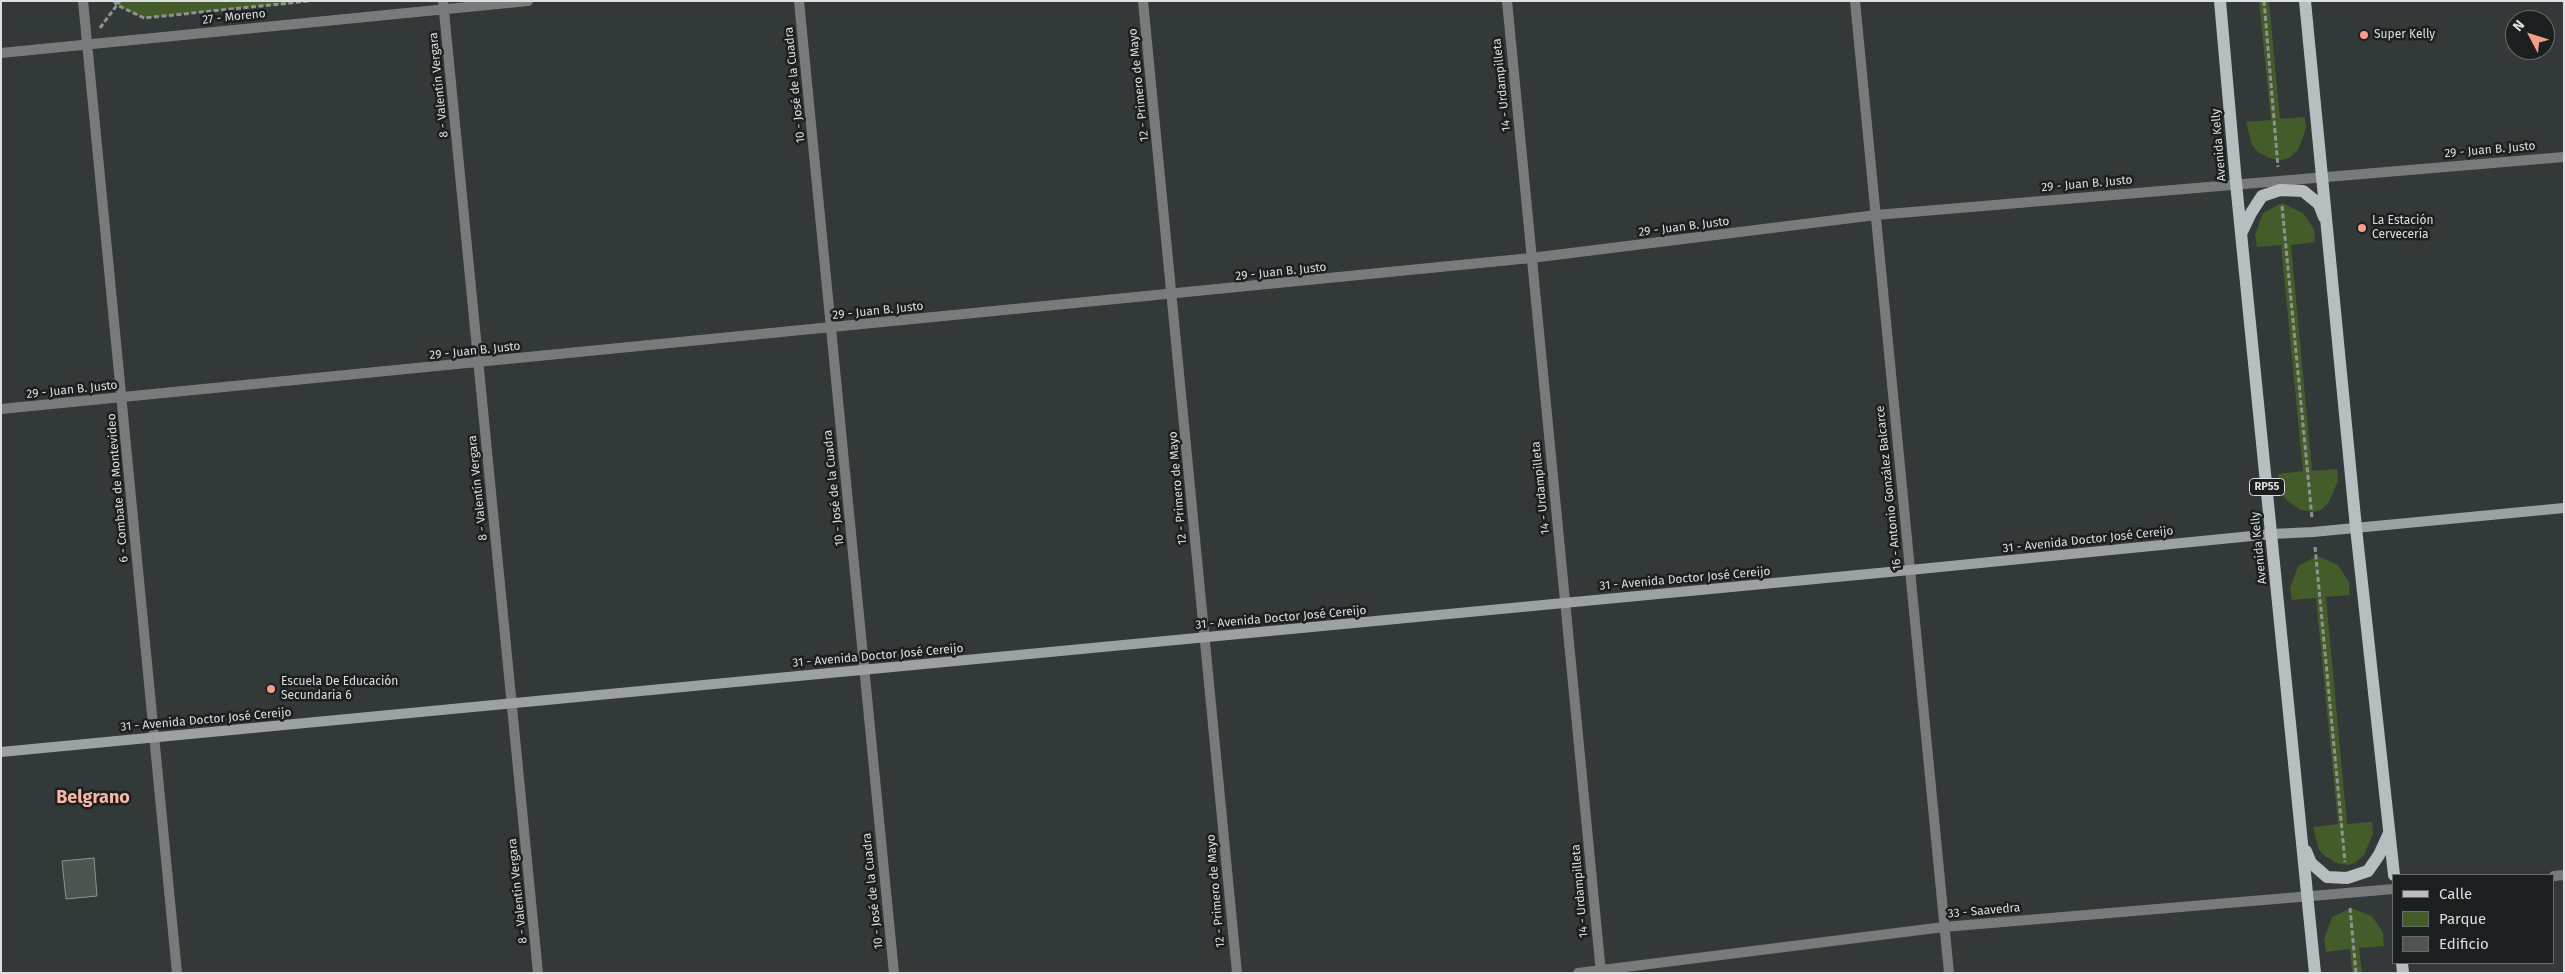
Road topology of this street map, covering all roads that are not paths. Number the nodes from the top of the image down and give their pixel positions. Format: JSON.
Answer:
{"nodes":[{"id":1,"x":83,"y":1,"type":"edge"},
{"id":2,"x":528,"y":1,"type":"edge"},
{"id":3,"x":799,"y":1,"type":"edge"},
{"id":4,"x":1144,"y":1,"type":"edge"},
{"id":5,"x":1507,"y":1,"type":"edge"},
{"id":6,"x":1855,"y":1,"type":"edge"},
{"id":7,"x":2220,"y":1,"type":"edge"},
{"id":8,"x":2305,"y":1,"type":"edge"},
{"id":9,"x":444,"y":5,"type":"edge"},
{"id":10,"x":88,"y":44,"type":"junction"},
{"id":11,"x":1,"y":53,"type":"edge"},
{"id":12,"x":2564,"y":157,"type":"edge"},
{"id":13,"x":2323,"y":176,"type":"junction"},
{"id":14,"x":2236,"y":183,"type":"junction"},
{"id":15,"x":2280,"y":185,"type":"junction"},
{"id":16,"x":1876,"y":215,"type":"junction"},
{"id":17,"x":2327,"y":227,"type":"junction"},
{"id":18,"x":2241,"y":234,"type":"junction"},
{"id":19,"x":1532,"y":258,"type":"junction"},
{"id":20,"x":1172,"y":295,"type":"junction"},
{"id":21,"x":831,"y":329,"type":"junction"},
{"id":22,"x":479,"y":363,"type":"junction"},
{"id":23,"x":122,"y":398,"type":"junction"},
{"id":24,"x":1,"y":409,"type":"edge"},
{"id":25,"x":2564,"y":508,"type":"edge"},
{"id":26,"x":2356,"y":528,"type":"junction"},
{"id":27,"x":2272,"y":534,"type":"junction"},
{"id":28,"x":1910,"y":570,"type":"junction"},
{"id":29,"x":1565,"y":603,"type":"junction"},
{"id":30,"x":1204,"y":638,"type":"junction"},
{"id":31,"x":864,"y":670,"type":"junction"},
{"id":32,"x":512,"y":704,"type":"junction"},
{"id":33,"x":154,"y":738,"type":"junction"},
{"id":34,"x":1,"y":752,"type":"edge"},
{"id":35,"x":2389,"y":833,"type":"junction"},
{"id":36,"x":2302,"y":842,"type":"junction"},
{"id":37,"x":2394,"y":874,"type":"edge"},
{"id":38,"x":2392,"y":889,"type":"edge"},
{"id":39,"x":2308,"y":896,"type":"junction"},
{"id":40,"x":1944,"y":927,"type":"junction"},
{"id":41,"x":1600,"y":972,"type":"edge"},
{"id":42,"x":177,"y":973,"type":"edge"},
{"id":43,"x":538,"y":973,"type":"edge"},
{"id":44,"x":894,"y":973,"type":"edge"},
{"id":45,"x":1237,"y":973,"type":"edge"},
{"id":46,"x":1578,"y":973,"type":"edge"},
{"id":47,"x":1949,"y":973,"type":"edge"},
{"id":48,"x":2315,"y":973,"type":"edge"}],
"edges":[{"from":1,"to":10,"type":"street","name":"6 - Combate de Montevideo"},
{"from":2,"to":9,"type":"street","name":"27 - Moreno"},
{"from":3,"to":21,"type":"street","name":"10 - José de la Cuadra"},
{"from":4,"to":20,"type":"street","name":"12 - Primero de Mayo"},
{"from":5,"to":19,"type":"street","name":"14 - Urdampilleta"},
{"from":6,"to":16,"type":"street","name":"16 - Antonio González Balcarce"},
{"from":7,"to":14,"type":"main road","name":"Avenida Kelly","number":"RP55"},
{"from":8,"to":13,"type":"main road"},
{"from":9,"to":10,"type":"street","name":"27 - Moreno"},
{"from":9,"to":22,"type":"street","name":"8 - Valentín Vergara"},
{"from":10,"to":11,"type":"street","name":"27 - Moreno"},
{"from":10,"to":23,"type":"street","name":"6 - Combate de Montevideo"},
{"from":12,"to":13,"type":"street","name":"29 - Juan B. Justo"},
{"from":13,"to":15,"type":"street","name":"29 - Juan B. Justo"},
{"from":13,"to":17,"type":"main road"},
{"from":14,"to":15,"type":"street","name":"29 - Juan B. Justo"},
{"from":14,"to":16,"type":"street","name":"29 - Juan B. Justo"},
{"from":14,"to":18,"type":"main road","name":"Avenida Kelly","number":"RP55"},
{"from":15,"to":17,"type":"main road"},
{"from":15,"to":18,"type":"main road"},
{"from":16,"to":19,"type":"street","name":"29 - Juan B. Justo"},
{"from":16,"to":28,"type":"street","name":"16 - Antonio González Balcarce"},
{"from":17,"to":26,"type":"main road"},
{"from":18,"to":27,"type":"main road","name":"Avenida Kelly","number":"RP55"},
{"from":19,"to":20,"type":"street","name":"29 - Juan B. Justo"},
{"from":19,"to":29,"type":"street","name":"14 - Urdampilleta"},
{"from":20,"to":21,"type":"street","name":"29 - Juan B. Justo"},
{"from":20,"to":30,"type":"street","name":"12 - Primero de Mayo"},
{"from":21,"to":22,"type":"street","name":"29 - Juan B. Justo"},
{"from":21,"to":31,"type":"street","name":"10 - José de la Cuadra"},
{"from":22,"to":23,"type":"street","name":"29 - Juan B. Justo"},
{"from":22,"to":32,"type":"street","name":"8 - Valentín Vergara"},
{"from":23,"to":24,"type":"street","name":"29 - Juan B. Justo"},
{"from":23,"to":33,"type":"street","name":"6 - Combate de Montevideo"},
{"from":25,"to":26,"type":"street","name":"31 - Avenida Doctor José Cereijo"},
{"from":26,"to":27,"type":"street","name":"31 - Avenida Doctor José Cereijo"},
{"from":26,"to":35,"type":"main road"},
{"from":27,"to":28,"type":"street","name":"31 - Avenida Doctor José Cereijo"},
{"from":27,"to":36,"type":"main road","name":"Avenida Kelly","number":"RP55"},
{"from":28,"to":29,"type":"street","name":"31 - Avenida Doctor José Cereijo"},
{"from":28,"to":40,"type":"street","name":"16 - Antonio González Balcarce"},
{"from":29,"to":30,"type":"street","name":"31 - Avenida Doctor José Cereijo"},
{"from":29,"to":41,"type":"street","name":"14 - Urdampilleta"},
{"from":30,"to":31,"type":"street","name":"31 - Avenida Doctor José Cereijo"},
{"from":30,"to":45,"type":"street","name":"12 - Primero de Mayo"},
{"from":31,"to":32,"type":"street","name":"31 - Avenida Doctor José Cereijo"},
{"from":31,"to":44,"type":"street","name":"10 - José de la Cuadra"},
{"from":32,"to":33,"type":"street","name":"31 - Avenida Doctor José Cereijo"},
{"from":32,"to":43,"type":"street","name":"8 - Valentín Vergara"},
{"from":33,"to":34,"type":"street","name":"31 - Avenida Doctor José Cereijo"},
{"from":33,"to":42,"type":"street","name":"6 - Combate de Montevideo"},
{"from":35,"to":36,"type":"main road"},
{"from":35,"to":37,"type":"main road"},
{"from":36,"to":39,"type":"main road","name":"Avenida Kelly","number":"RP55"},
{"from":38,"to":39,"type":"street","name":"33 - Saavedra"},
{"from":39,"to":40,"type":"street","name":"33 - Saavedra"},
{"from":39,"to":48,"type":"main road","name":"Avenida Kelly","number":"RP55"},
{"from":40,"to":41,"type":"street","name":"33 - Saavedra"},
{"from":40,"to":47,"type":"street","name":"16 - Antonio González Balcarce"},
{"from":41,"to":46,"type":"street","name":"33 - Saavedra"}]}
